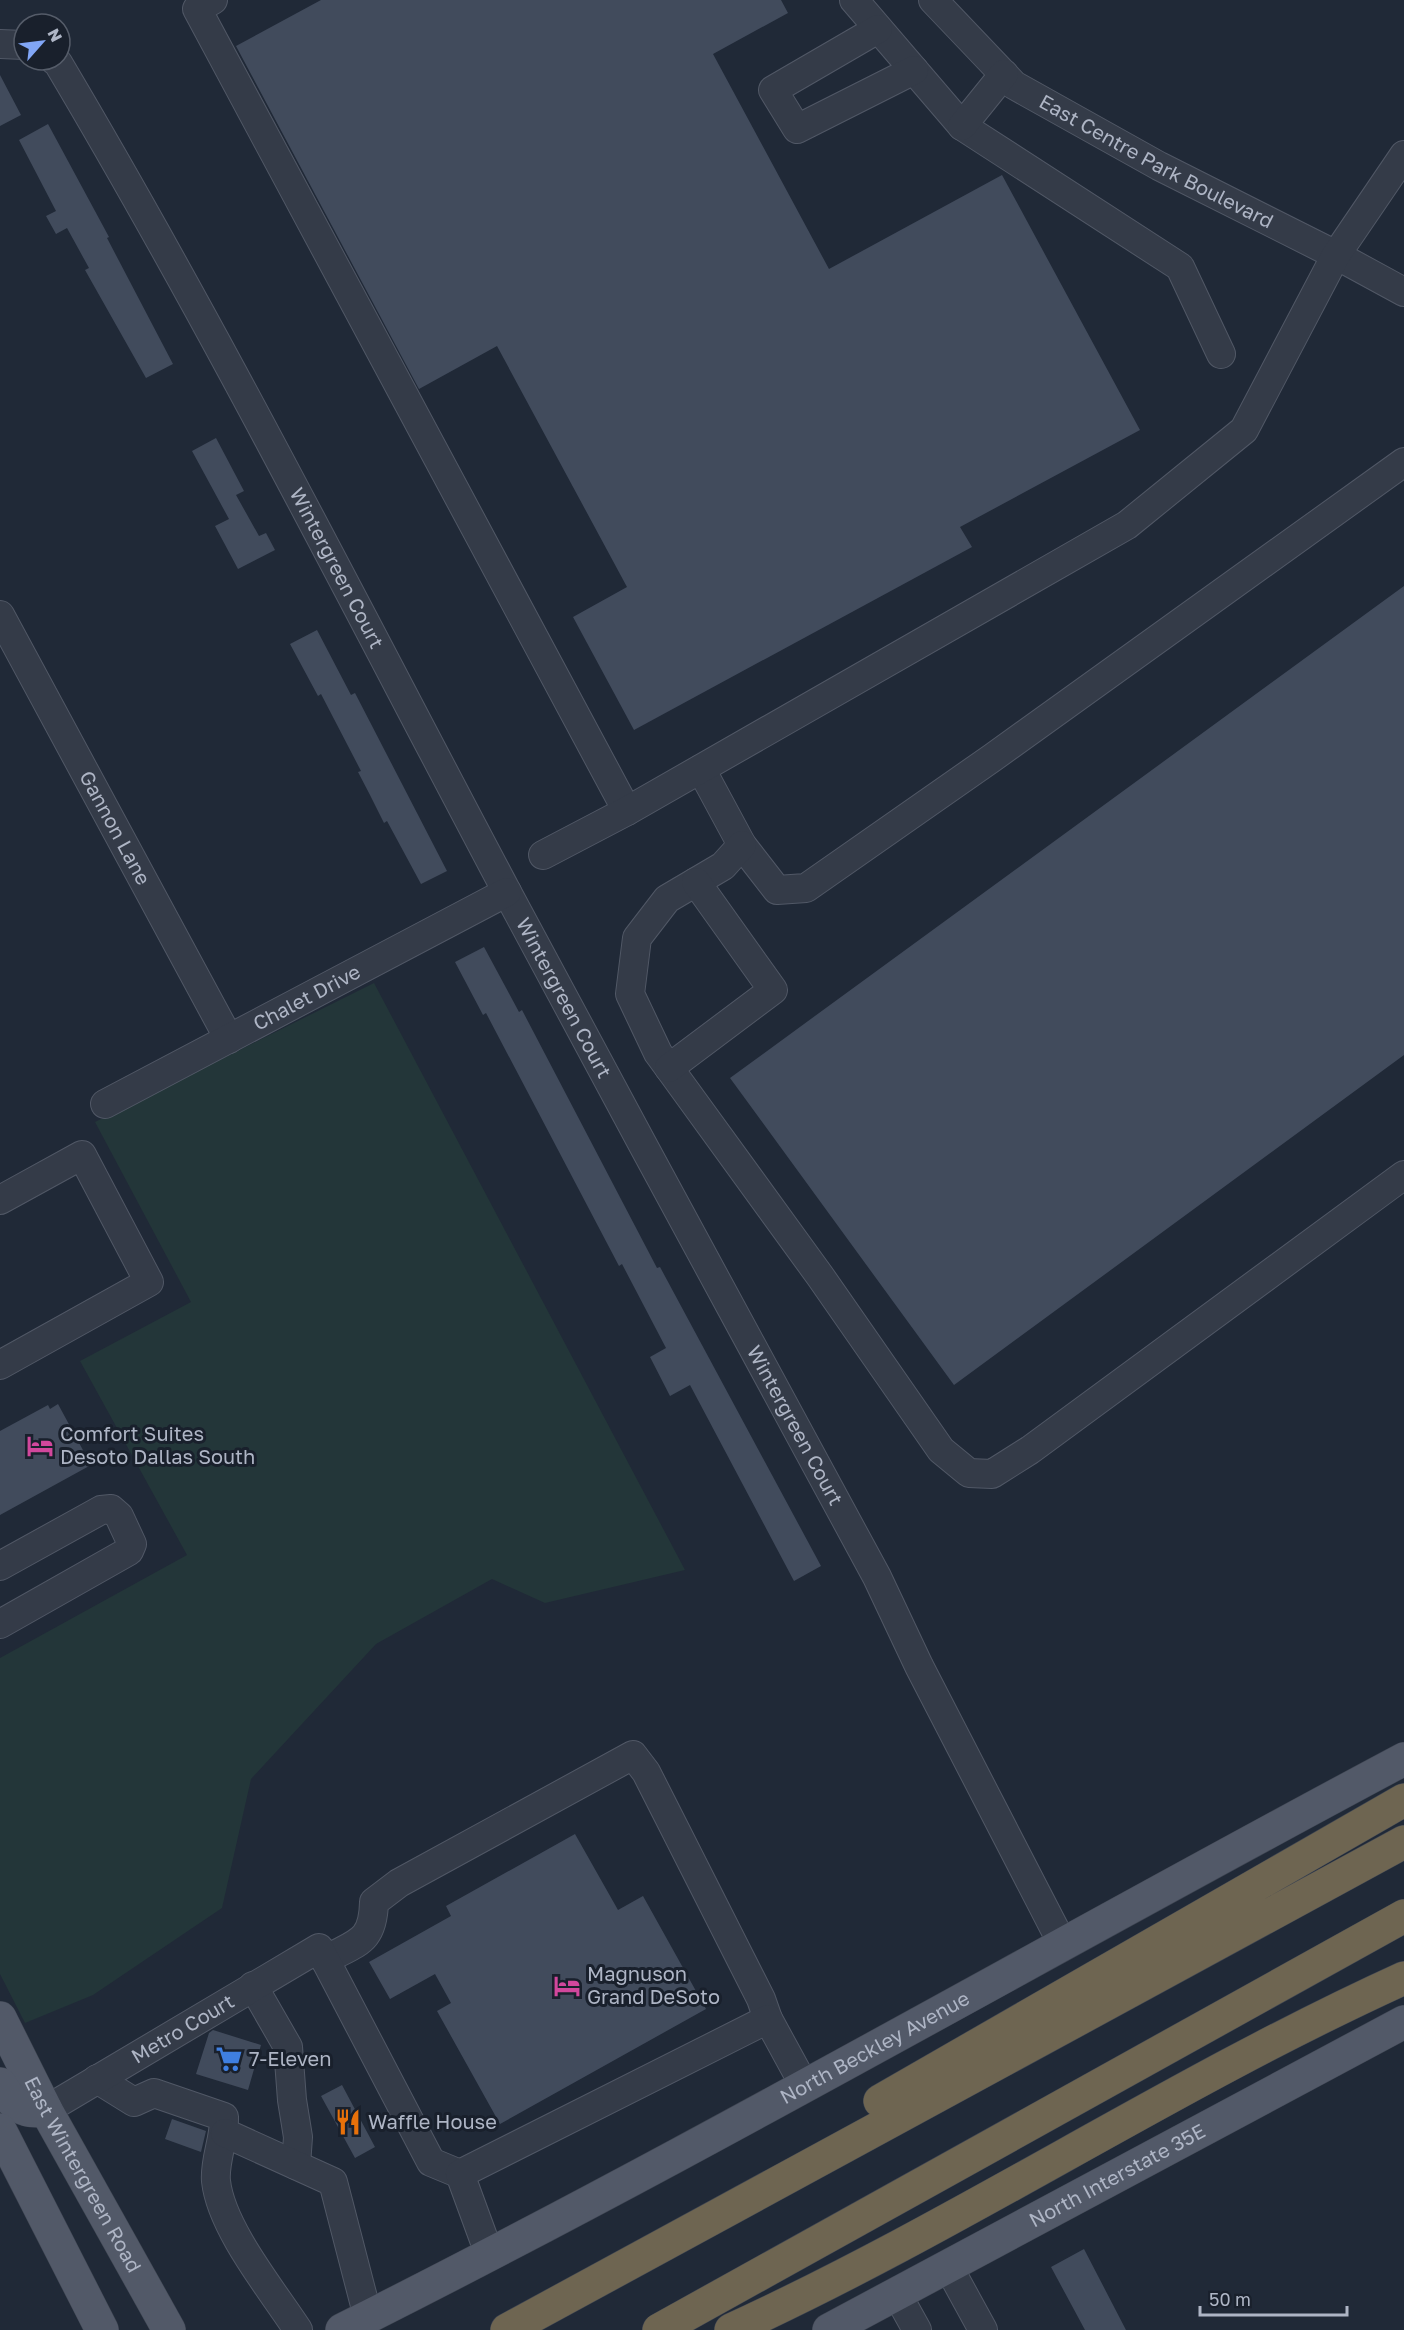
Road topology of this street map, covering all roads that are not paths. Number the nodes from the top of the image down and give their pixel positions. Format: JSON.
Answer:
{"nodes":[{"id":1,"x":213,"y":0,"type":"edge"},
{"id":2,"x":854,"y":0,"type":"edge"},
{"id":3,"x":933,"y":0,"type":"edge"},
{"id":4,"x":878,"y":28,"type":"junction"},
{"id":5,"x":914,"y":70,"type":"junction"},
{"id":6,"x":63,"y":72,"type":"edge"},
{"id":7,"x":1004,"y":74,"type":"junction"},
{"id":8,"x":962,"y":126,"type":"junction"},
{"id":9,"x":1404,"y":155,"type":"edge"},
{"id":10,"x":1336,"y":255,"type":"junction"},
{"id":11,"x":1404,"y":292,"type":"edge"},
{"id":12,"x":1221,"y":354,"type":"dead end"},
{"id":13,"x":1404,"y":462,"type":"edge"},
{"id":14,"x":0,"y":615,"type":"edge"},
{"id":15,"x":701,"y":769,"type":"junction"},
{"id":16,"x":627,"y":811,"type":"junction"},
{"id":17,"x":742,"y":845,"type":"junction"},
{"id":18,"x":543,"y":855,"type":"dead end"},
{"id":19,"x":696,"y":882,"type":"junction"},
{"id":20,"x":507,"y":892,"type":"junction"},
{"id":21,"x":229,"y":1039,"type":"junction"},
{"id":22,"x":669,"y":1068,"type":"junction"},
{"id":23,"x":105,"y":1104,"type":"dead end"},
{"id":24,"x":1404,"y":1174,"type":"edge"},
{"id":25,"x":0,"y":1200,"type":"edge"},
{"id":26,"x":0,"y":1365,"type":"edge"},
{"id":27,"x":0,"y":1566,"type":"edge"},
{"id":28,"x":0,"y":1624,"type":"edge"},
{"id":29,"x":1404,"y":1759,"type":"edge"},
{"id":30,"x":1404,"y":1800,"type":"edge"},
{"id":31,"x":1404,"y":1842,"type":"edge"},
{"id":32,"x":1404,"y":1916,"type":"edge"},
{"id":33,"x":1062,"y":1943,"type":"junction"},
{"id":34,"x":322,"y":1954,"type":"junction"},
{"id":35,"x":1404,"y":1978,"type":"edge"},
{"id":36,"x":253,"y":1986,"type":"junction"},
{"id":37,"x":0,"y":2018,"type":"edge"},
{"id":38,"x":768,"y":2019,"type":"junction"},
{"id":39,"x":1404,"y":2022,"type":"edge"},
{"id":40,"x":97,"y":2079,"type":"junction"},
{"id":41,"x":0,"y":2084,"type":"edge"},
{"id":42,"x":804,"y":2085,"type":"junction"},
{"id":43,"x":46,"y":2110,"type":"junction"},
{"id":44,"x":225,"y":2133,"type":"junction"},
{"id":45,"x":1,"y":2136,"type":"edge"},
{"id":46,"x":297,"y":2165,"type":"junction"},
{"id":47,"x":460,"y":2174,"type":"junction"},
{"id":48,"x":490,"y":2256,"type":"junction"},
{"id":49,"x":948,"y":2266,"type":"junction"},
{"id":50,"x":897,"y":2294,"type":"junction"},
{"id":51,"x":555,"y":2304,"type":"junction"},
{"id":52,"x":355,"y":2323,"type":"edge"},
{"id":53,"x":102,"y":2330,"type":"edge"},
{"id":54,"x":169,"y":2330,"type":"edge"},
{"id":55,"x":298,"y":2330,"type":"edge"},
{"id":56,"x":507,"y":2330,"type":"edge"},
{"id":57,"x":659,"y":2330,"type":"edge"},
{"id":58,"x":731,"y":2330,"type":"edge"},
{"id":59,"x":830,"y":2330,"type":"edge"},
{"id":60,"x":917,"y":2330,"type":"edge"},
{"id":61,"x":983,"y":2330,"type":"edge"}],
"edges":[{"from":1,"to":16,"type":"street"},
{"from":2,"to":4,"type":"street"},
{"from":3,"to":7,"type":"street","name":"East Centre Park Boulevard"},
{"from":4,"to":5,"type":"street"},
{"from":4,"to":5,"type":"street"},
{"from":5,"to":8,"type":"street"},
{"from":6,"to":20,"type":"street","name":"Wintergreen Court"},
{"from":7,"to":8,"type":"street"},
{"from":7,"to":10,"type":"street","name":"East Centre Park Boulevard"},
{"from":8,"to":12,"type":"street"},
{"from":9,"to":10,"type":"street"},
{"from":10,"to":11,"type":"street","name":"East Centre Park Boulevard"},
{"from":10,"to":15,"type":"street"},
{"from":13,"to":17,"type":"street"},
{"from":14,"to":21,"type":"street","name":"Gannon Lane"},
{"from":15,"to":16,"type":"street"},
{"from":15,"to":17,"type":"street"},
{"from":16,"to":18,"type":"street"},
{"from":17,"to":19,"type":"street"},
{"from":19,"to":22,"type":"street"},
{"from":19,"to":22,"type":"street"},
{"from":20,"to":21,"type":"street","name":"Chalet Drive"},
{"from":20,"to":33,"type":"street","name":"Wintergreen Court"},
{"from":21,"to":23,"type":"street","name":"Chalet Drive"},
{"from":22,"to":24,"type":"street"},
{"from":25,"to":26,"type":"street"},
{"from":27,"to":28,"type":"street"},
{"from":29,"to":33,"type":"main road","name":"North Beckley Avenue"},
{"from":30,"to":51,"type":"highway"},
{"from":31,"to":51,"type":"highway"},
{"from":32,"to":57,"type":"highway"},
{"from":33,"to":42,"type":"main road","name":"North Beckley Avenue"},
{"from":34,"to":36,"type":"street","name":"Metro Court"},
{"from":34,"to":38,"type":"street","name":"Metro Court"},
{"from":34,"to":47,"type":"street"},
{"from":35,"to":58,"type":"highway"},
{"from":36,"to":40,"type":"street","name":"Metro Court"},
{"from":36,"to":46,"type":"street"},
{"from":37,"to":43,"type":"main road","name":"East Wintergreen Road"},
{"from":38,"to":42,"type":"street"},
{"from":38,"to":47,"type":"street"},
{"from":39,"to":49,"type":"main road","name":"North Interstate 35E"},
{"from":40,"to":43,"type":"street","name":"Metro Court"},
{"from":40,"to":44,"type":"street"},
{"from":41,"to":43,"type":"main road"},
{"from":42,"to":48,"type":"main road","name":"North Beckley Avenue"},
{"from":43,"to":54,"type":"main road","name":"East Wintergreen Road"},
{"from":44,"to":46,"type":"street"},
{"from":44,"to":55,"type":"street"},
{"from":45,"to":53,"type":"main road"},
{"from":46,"to":52,"type":"street"},
{"from":47,"to":48,"type":"street"},
{"from":48,"to":52,"type":"main road","name":"North Beckley Avenue"},
{"from":49,"to":50,"type":"main road","name":"North Interstate 35E"},
{"from":49,"to":61,"type":"street"},
{"from":50,"to":59,"type":"main road","name":"North Interstate 35E"},
{"from":50,"to":60,"type":"street"},
{"from":51,"to":56,"type":"highway"}]}
